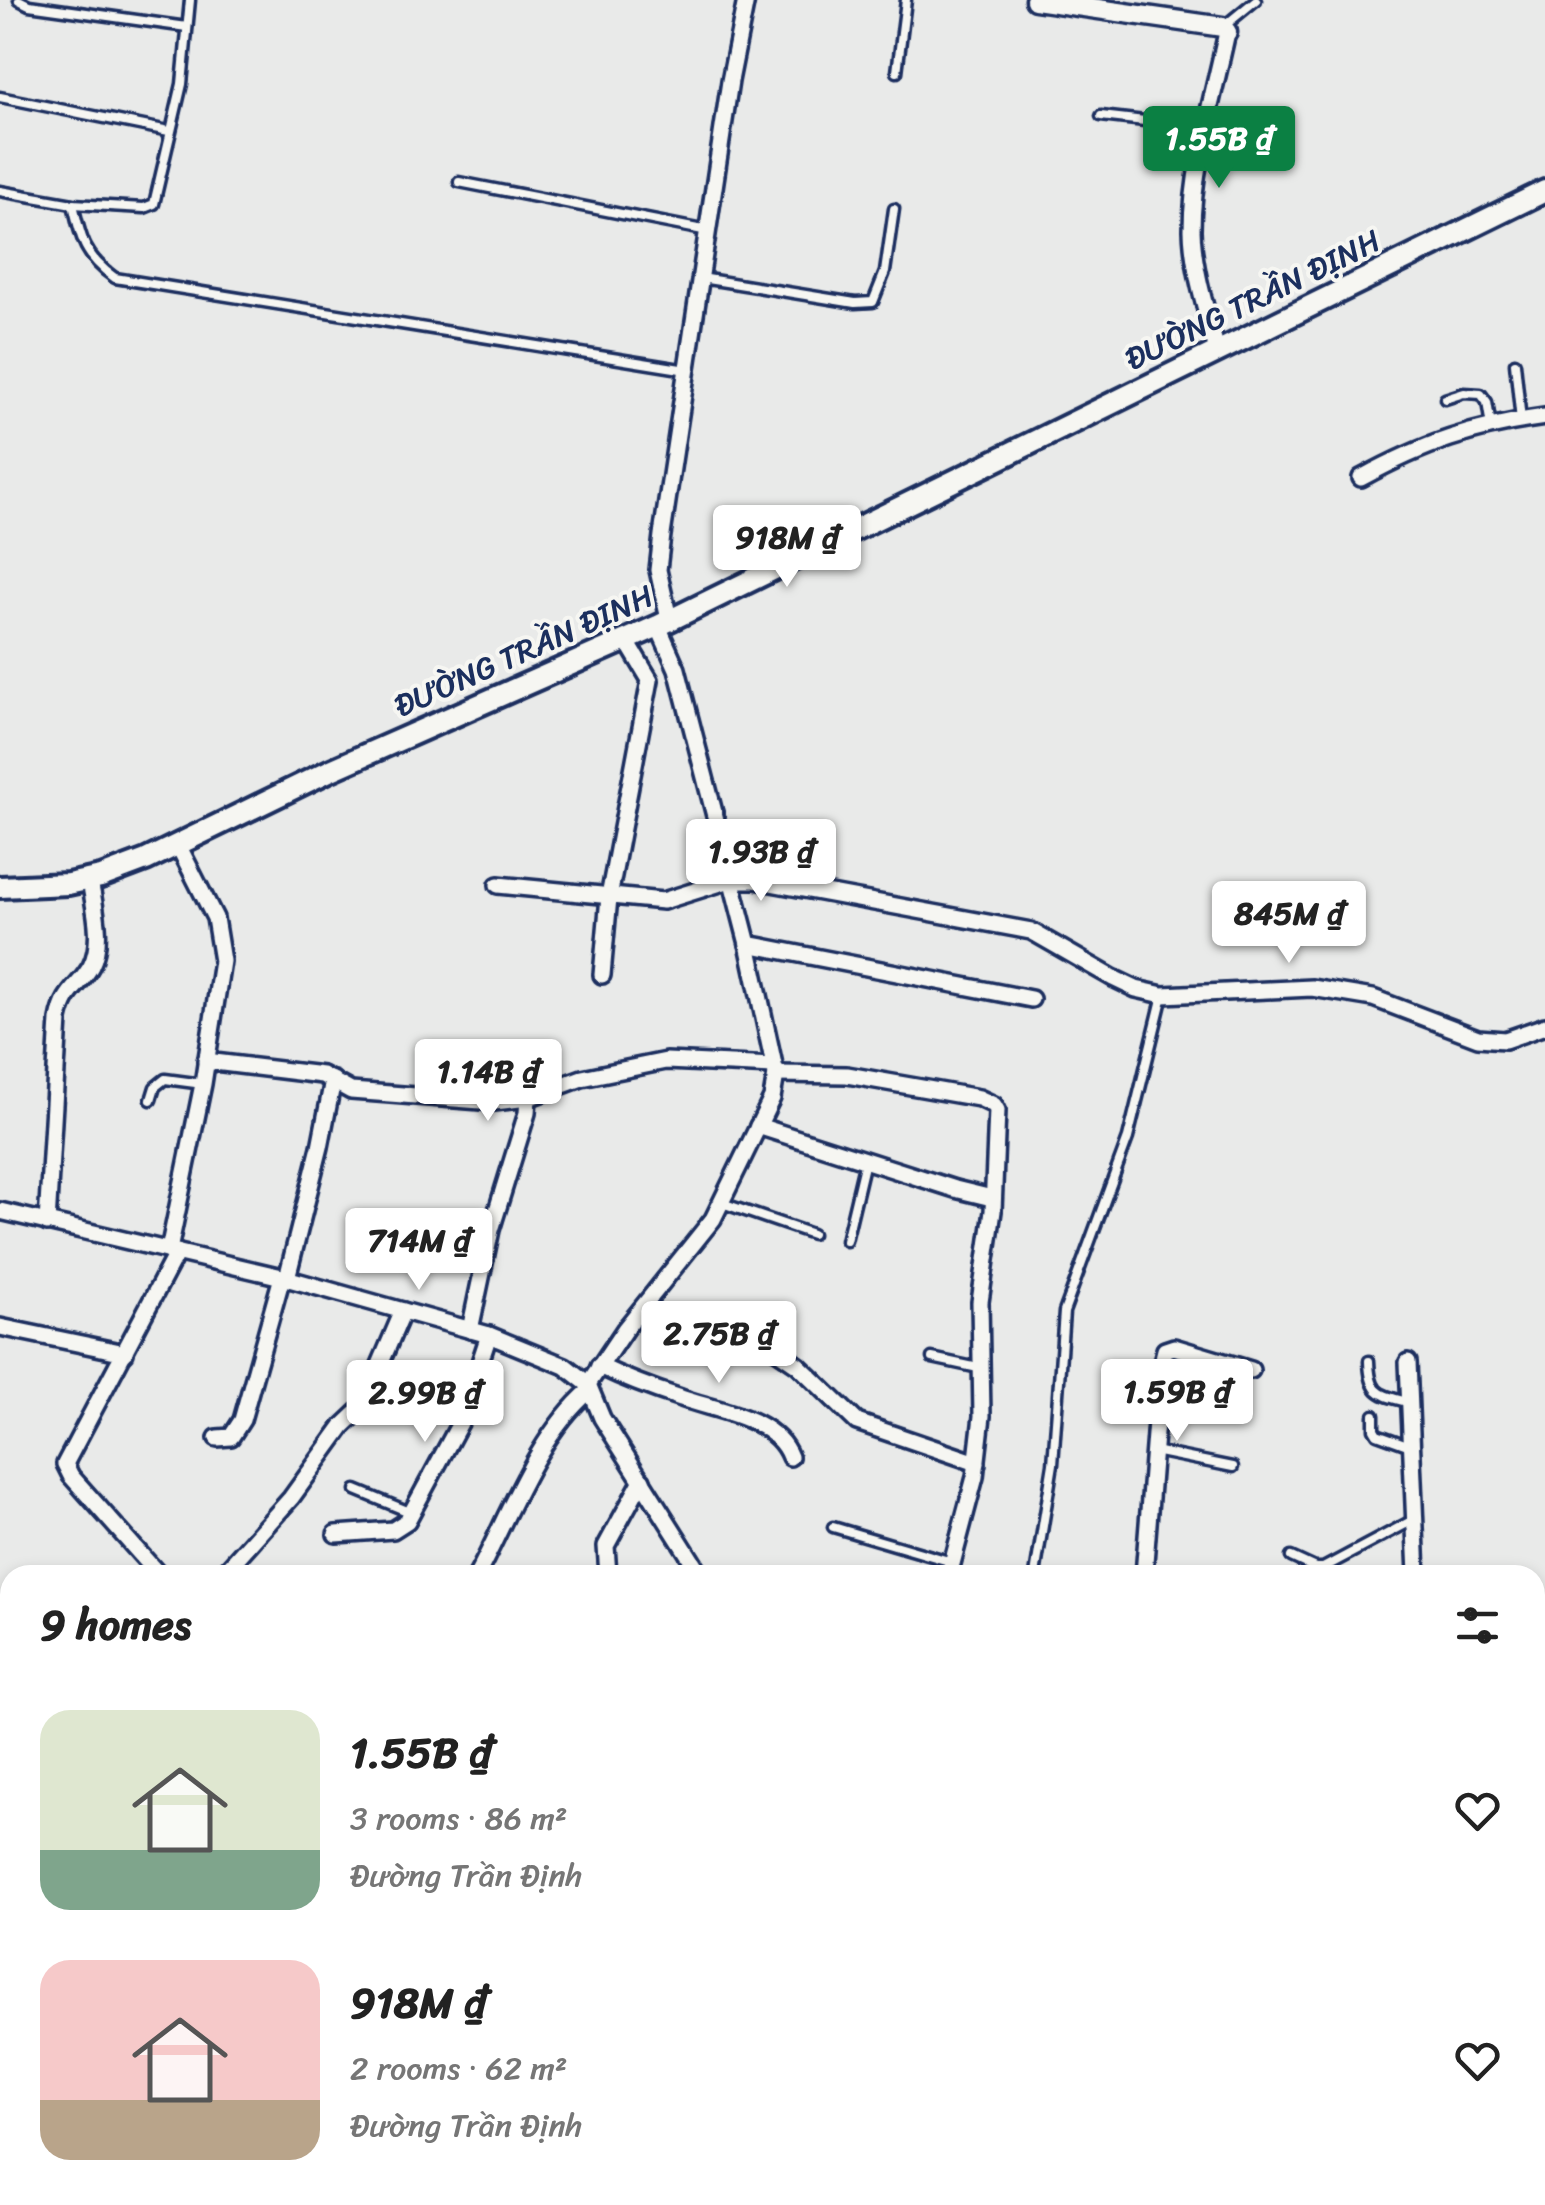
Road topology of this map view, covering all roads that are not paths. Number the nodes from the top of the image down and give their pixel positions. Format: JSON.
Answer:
{"nodes":[{"id":1,"x":19,"y":0,"type":"edge"},
{"id":2,"x":190,"y":0,"type":"edge"},
{"id":3,"x":746,"y":0,"type":"edge"},
{"id":4,"x":906,"y":0,"type":"edge"},
{"id":5,"x":1036,"y":0,"type":"edge"},
{"id":6,"x":1256,"y":0,"type":"edge"},
{"id":7,"x":187,"y":27,"type":"junction"},
{"id":8,"x":1225,"y":30,"type":"junction"},
{"id":9,"x":897,"y":72,"type":"dead end"},
{"id":10,"x":0,"y":97,"type":"edge"},
{"id":11,"x":1102,"y":116,"type":"dead end"},
{"id":12,"x":1207,"y":128,"type":"junction"},
{"id":13,"x":169,"y":131,"type":"junction"},
{"id":14,"x":460,"y":182,"type":"dead end"},
{"id":15,"x":1545,"y":190,"type":"edge"},
{"id":16,"x":0,"y":191,"type":"edge"},
{"id":17,"x":74,"y":204,"type":"junction"},
{"id":18,"x":894,"y":209,"type":"dead end"},
{"id":19,"x":708,"y":231,"type":"junction"},
{"id":20,"x":701,"y":278,"type":"junction"},
{"id":21,"x":1216,"y":351,"type":"junction"},
{"id":22,"x":1515,"y":363,"type":"dead end"},
{"id":23,"x":687,"y":370,"type":"junction"},
{"id":24,"x":1445,"y":399,"type":"dead end"},
{"id":25,"x":1545,"y":417,"type":"edge"},
{"id":26,"x":1521,"y":420,"type":"junction"},
{"id":27,"x":1491,"y":426,"type":"junction"},
{"id":28,"x":1361,"y":478,"type":"dead end"},
{"id":29,"x":664,"y":623,"type":"junction"},
{"id":30,"x":626,"y":640,"type":"junction"},
{"id":31,"x":178,"y":844,"type":"junction"},
{"id":32,"x":90,"y":880,"type":"junction"},
{"id":33,"x":730,"y":880,"type":"junction"},
{"id":34,"x":498,"y":885,"type":"dead end"},
{"id":35,"x":0,"y":887,"type":"edge"},
{"id":36,"x":609,"y":897,"type":"junction"},
{"id":37,"x":748,"y":944,"type":"junction"},
{"id":38,"x":602,"y":975,"type":"dead end"},
{"id":39,"x":1163,"y":994,"type":"junction"},
{"id":40,"x":1031,"y":998,"type":"dead end"},
{"id":41,"x":1545,"y":1026,"type":"edge"},
{"id":42,"x":206,"y":1061,"type":"junction"},
{"id":43,"x":775,"y":1070,"type":"junction"},
{"id":44,"x":332,"y":1080,"type":"junction"},
{"id":45,"x":203,"y":1084,"type":"junction"},
{"id":46,"x":528,"y":1098,"type":"junction"},
{"id":47,"x":151,"y":1100,"type":"dead end"},
{"id":48,"x":758,"y":1126,"type":"junction"},
{"id":49,"x":866,"y":1160,"type":"junction"},
{"id":50,"x":992,"y":1198,"type":"junction"},
{"id":51,"x":722,"y":1202,"type":"junction"},
{"id":52,"x":0,"y":1211,"type":"edge"},
{"id":53,"x":46,"y":1223,"type":"junction"},
{"id":54,"x":812,"y":1234,"type":"dead end"},
{"id":55,"x":846,"y":1241,"type":"dead end"},
{"id":56,"x":173,"y":1251,"type":"junction"},
{"id":57,"x":284,"y":1277,"type":"junction"},
{"id":58,"x":402,"y":1311,"type":"junction"},
{"id":59,"x":0,"y":1328,"type":"edge"},
{"id":60,"x":470,"y":1330,"type":"junction"},
{"id":61,"x":489,"y":1336,"type":"junction"},
{"id":62,"x":767,"y":1344,"type":"dead end"},
{"id":63,"x":125,"y":1353,"type":"junction"},
{"id":64,"x":932,"y":1358,"type":"dead end"},
{"id":65,"x":1369,"y":1360,"type":"dead end"},
{"id":66,"x":1408,"y":1362,"type":"dead end"},
{"id":67,"x":600,"y":1366,"type":"junction"},
{"id":68,"x":983,"y":1369,"type":"junction"},
{"id":69,"x":1251,"y":1370,"type":"dead end"},
{"id":70,"x":588,"y":1387,"type":"junction"},
{"id":71,"x":1410,"y":1404,"type":"junction"},
{"id":72,"x":1374,"y":1415,"type":"dead end"},
{"id":73,"x":217,"y":1438,"type":"dead end"},
{"id":74,"x":1412,"y":1447,"type":"junction"},
{"id":75,"x":1154,"y":1451,"type":"junction"},
{"id":76,"x":790,"y":1458,"type":"dead end"},
{"id":77,"x":977,"y":1463,"type":"junction"},
{"id":78,"x":1233,"y":1467,"type":"dead end"},
{"id":79,"x":642,"y":1480,"type":"junction"},
{"id":80,"x":356,"y":1490,"type":"dead end"},
{"id":81,"x":412,"y":1513,"type":"junction"},
{"id":82,"x":1415,"y":1519,"type":"junction"},
{"id":83,"x":833,"y":1527,"type":"dead end"},
{"id":84,"x":336,"y":1534,"type":"dead end"},
{"id":85,"x":1291,"y":1557,"type":"dead end"},
{"id":86,"x":150,"y":1565,"type":"edge"},
{"id":87,"x":231,"y":1565,"type":"edge"},
{"id":88,"x":482,"y":1565,"type":"edge"},
{"id":89,"x":607,"y":1565,"type":"edge"},
{"id":90,"x":695,"y":1565,"type":"edge"},
{"id":91,"x":941,"y":1565,"type":"edge"},
{"id":92,"x":951,"y":1565,"type":"edge"},
{"id":93,"x":1038,"y":1565,"type":"edge"},
{"id":94,"x":1145,"y":1565,"type":"edge"},
{"id":95,"x":1308,"y":1565,"type":"edge"},
{"id":96,"x":1329,"y":1565,"type":"edge"},
{"id":97,"x":1416,"y":1565,"type":"edge"}],
"edges":[{"from":1,"to":7,"type":"lane"},
{"from":2,"to":7,"type":"lane"},
{"from":3,"to":19,"type":"street"},
{"from":4,"to":9,"type":"lane"},
{"from":5,"to":8,"type":"street"},
{"from":6,"to":8,"type":"lane"},
{"from":7,"to":13,"type":"lane"},
{"from":8,"to":12,"type":"street"},
{"from":10,"to":13,"type":"lane"},
{"from":11,"to":12,"type":"lane"},
{"from":12,"to":21,"type":"street"},
{"from":13,"to":17,"type":"lane"},
{"from":14,"to":19,"type":"lane"},
{"from":15,"to":21,"type":"main road","name":"ĐƯỜNG TRẦN ĐỊNH"},
{"from":16,"to":17,"type":"lane"},
{"from":17,"to":23,"type":"lane"},
{"from":18,"to":20,"type":"lane"},
{"from":19,"to":20,"type":"street"},
{"from":20,"to":23,"type":"street"},
{"from":21,"to":29,"type":"main road","name":"ĐƯỜNG TRẦN ĐỊNH"},
{"from":22,"to":26,"type":"lane"},
{"from":23,"to":29,"type":"street"},
{"from":24,"to":27,"type":"lane"},
{"from":25,"to":26,"type":"street"},
{"from":26,"to":27,"type":"street"},
{"from":27,"to":28,"type":"street"},
{"from":29,"to":30,"type":"main road","name":"ĐƯỜNG TRẦN ĐỊNH"},
{"from":29,"to":33,"type":"street"},
{"from":30,"to":31,"type":"main road","name":"ĐƯỜNG TRẦN ĐỊNH"},
{"from":30,"to":36,"type":"street"},
{"from":31,"to":32,"type":"main road","name":"ĐƯỜNG TRẦN ĐỊNH"},
{"from":31,"to":42,"type":"street"},
{"from":32,"to":35,"type":"main road","name":"ĐƯỜNG TRẦN ĐỊNH"},
{"from":32,"to":53,"type":"street"},
{"from":33,"to":36,"type":"street"},
{"from":33,"to":37,"type":"street"},
{"from":33,"to":39,"type":"street"},
{"from":34,"to":36,"type":"street"},
{"from":36,"to":38,"type":"street"},
{"from":37,"to":40,"type":"street"},
{"from":37,"to":43,"type":"street"},
{"from":39,"to":41,"type":"street"},
{"from":39,"to":93,"type":"lane"},
{"from":42,"to":44,"type":"street"},
{"from":42,"to":45,"type":"street"},
{"from":43,"to":46,"type":"street"},
{"from":43,"to":48,"type":"street"},
{"from":43,"to":50,"type":"street"},
{"from":44,"to":46,"type":"street"},
{"from":44,"to":57,"type":"street"},
{"from":45,"to":47,"type":"lane"},
{"from":45,"to":56,"type":"street"},
{"from":46,"to":60,"type":"street"},
{"from":48,"to":49,"type":"street"},
{"from":48,"to":51,"type":"street"},
{"from":49,"to":50,"type":"street"},
{"from":49,"to":55,"type":"lane"},
{"from":50,"to":68,"type":"street"},
{"from":51,"to":54,"type":"lane"},
{"from":51,"to":67,"type":"street"},
{"from":52,"to":53,"type":"street"},
{"from":53,"to":56,"type":"street"},
{"from":56,"to":57,"type":"street"},
{"from":56,"to":63,"type":"street"},
{"from":57,"to":58,"type":"street"},
{"from":57,"to":73,"type":"street"},
{"from":58,"to":60,"type":"street"},
{"from":58,"to":87,"type":"street"},
{"from":59,"to":63,"type":"street"},
{"from":60,"to":61,"type":"street"},
{"from":61,"to":70,"type":"street"},
{"from":61,"to":81,"type":"street"},
{"from":62,"to":77,"type":"street"},
{"from":63,"to":86,"type":"street"},
{"from":64,"to":68,"type":"lane"},
{"from":65,"to":71,"type":"lane"},
{"from":66,"to":71,"type":"street"},
{"from":67,"to":70,"type":"street"},
{"from":67,"to":76,"type":"street"},
{"from":68,"to":77,"type":"street"},
{"from":69,"to":75,"type":"street"},
{"from":70,"to":79,"type":"street"},
{"from":70,"to":88,"type":"street"},
{"from":71,"to":74,"type":"street"},
{"from":72,"to":74,"type":"lane"},
{"from":74,"to":82,"type":"street"},
{"from":75,"to":78,"type":"lane"},
{"from":75,"to":94,"type":"street"},
{"from":77,"to":92,"type":"street"},
{"from":79,"to":89,"type":"street"},
{"from":79,"to":90,"type":"street"},
{"from":80,"to":81,"type":"lane"},
{"from":81,"to":84,"type":"street"},
{"from":82,"to":96,"type":"lane"},
{"from":82,"to":97,"type":"street"},
{"from":83,"to":91,"type":"lane"},
{"from":85,"to":95,"type":"lane"}]}
